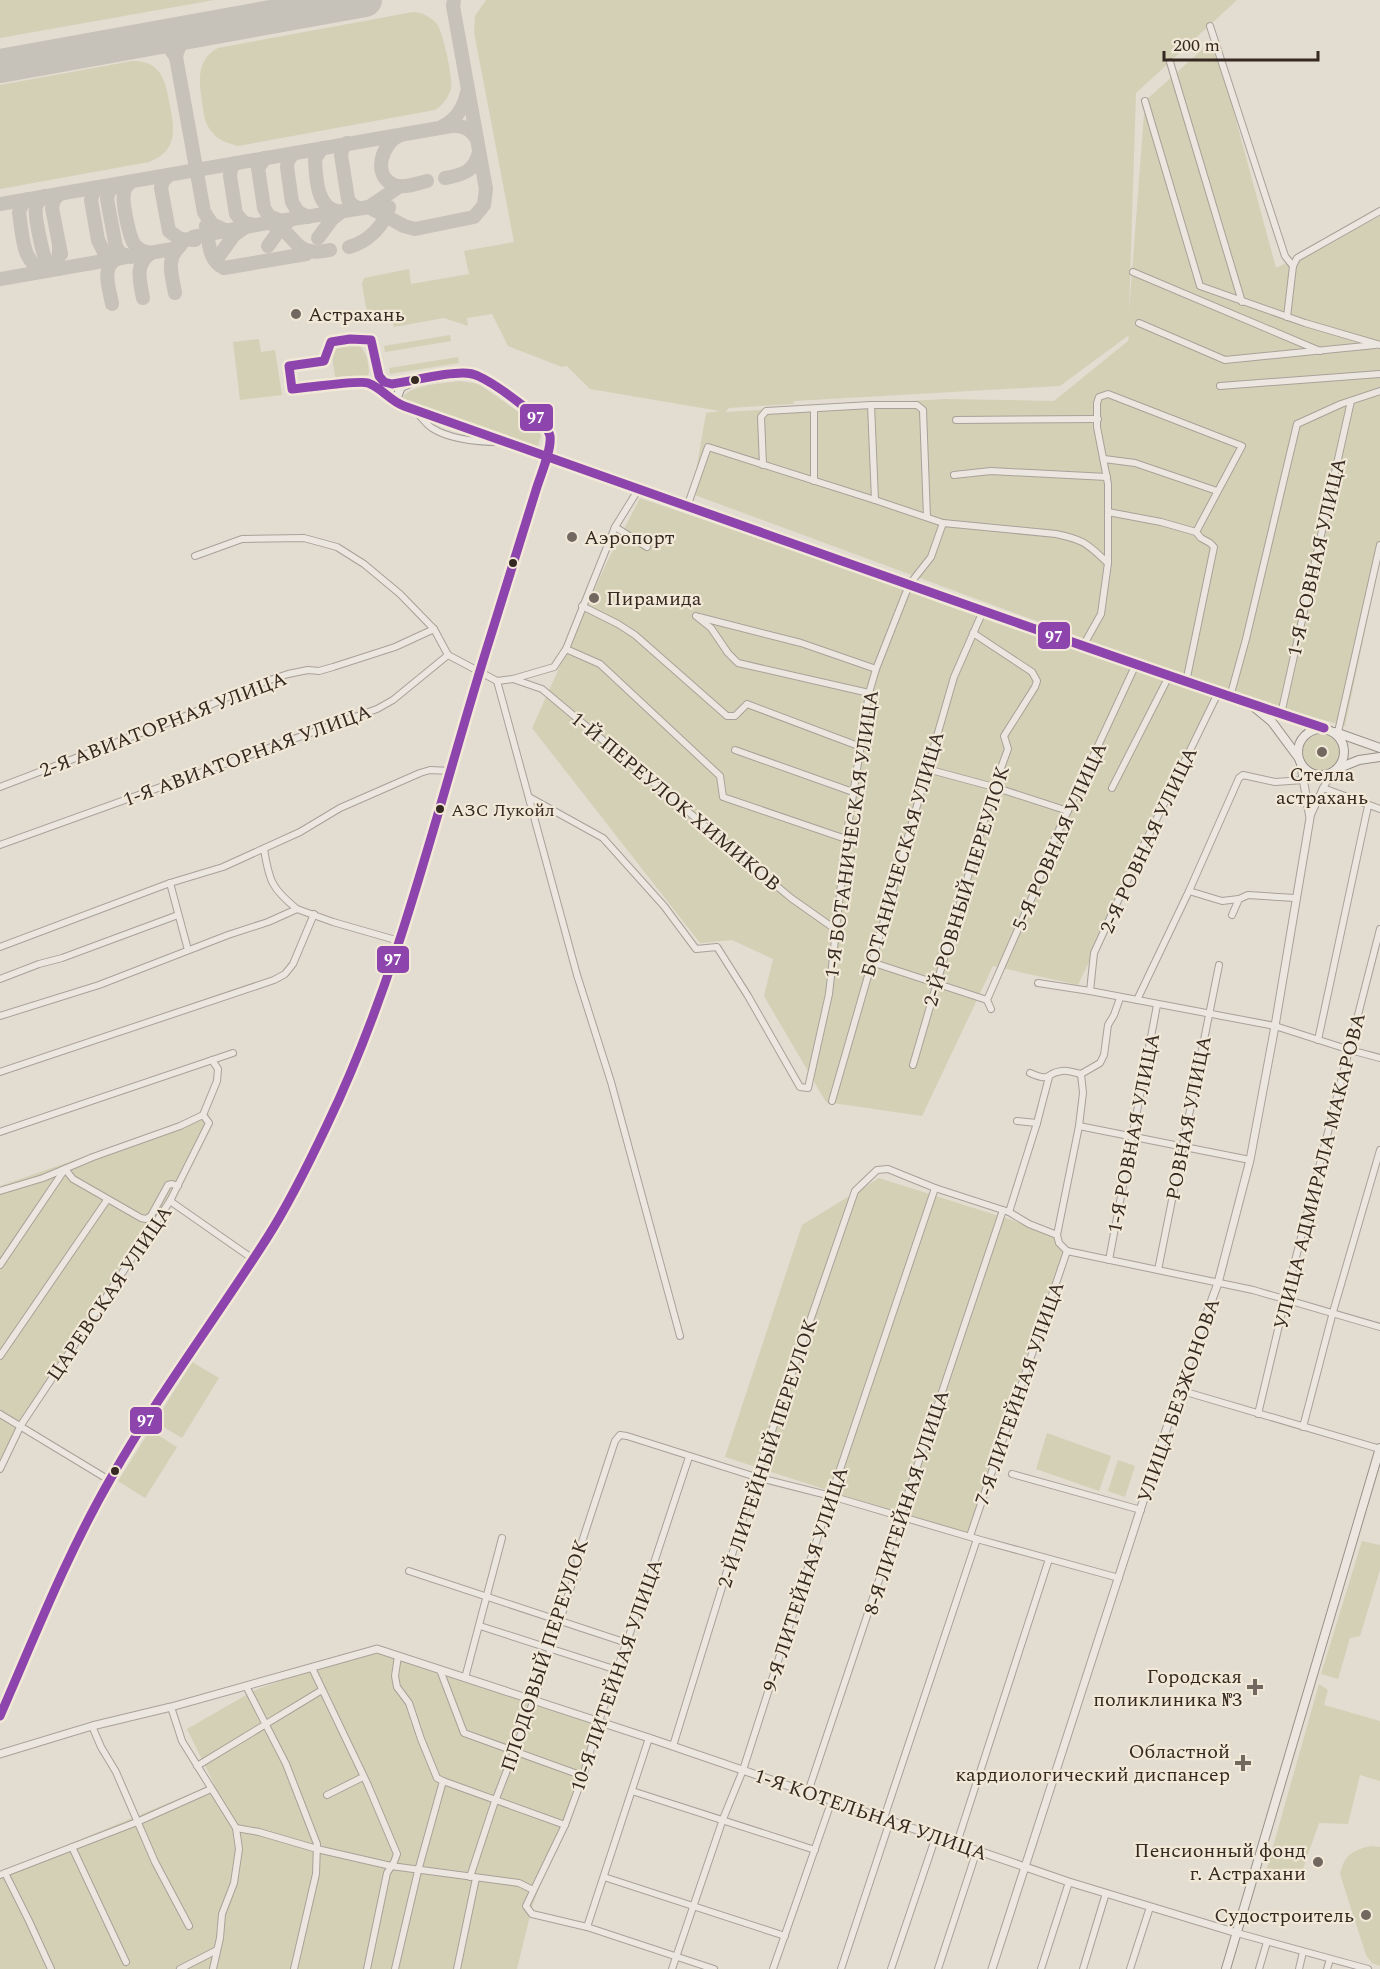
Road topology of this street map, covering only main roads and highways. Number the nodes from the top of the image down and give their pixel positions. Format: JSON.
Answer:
{"nodes":[{"id":1,"x":546,"y":457,"type":"junction"},
{"id":2,"x":1244,"y":702,"type":"junction"},
{"id":3,"x":1331,"y":730,"type":"junction"},
{"id":4,"x":1380,"y":749,"type":"edge"},
{"id":5,"x":1299,"y":759,"type":"junction"},
{"id":6,"x":1335,"y":771,"type":"junction"},
{"id":7,"x":1380,"y":1448,"type":"edge"},
{"id":8,"x":0,"y":1716,"type":"edge"},
{"id":9,"x":1226,"y":1969,"type":"edge"}],
"edges":[{"from":1,"to":1,"type":"main road"},
{"from":1,"to":2,"type":"main road"},
{"from":1,"to":8,"type":"main road"},
{"from":2,"to":3,"type":"main road"},
{"from":2,"to":5,"type":"main road"},
{"from":3,"to":4,"type":"main road"},
{"from":3,"to":5,"type":"main road"},
{"from":3,"to":6,"type":"main road"},
{"from":4,"to":6,"type":"main road"},
{"from":5,"to":6,"type":"main road"},
{"from":7,"to":9,"type":"main road"}]}
